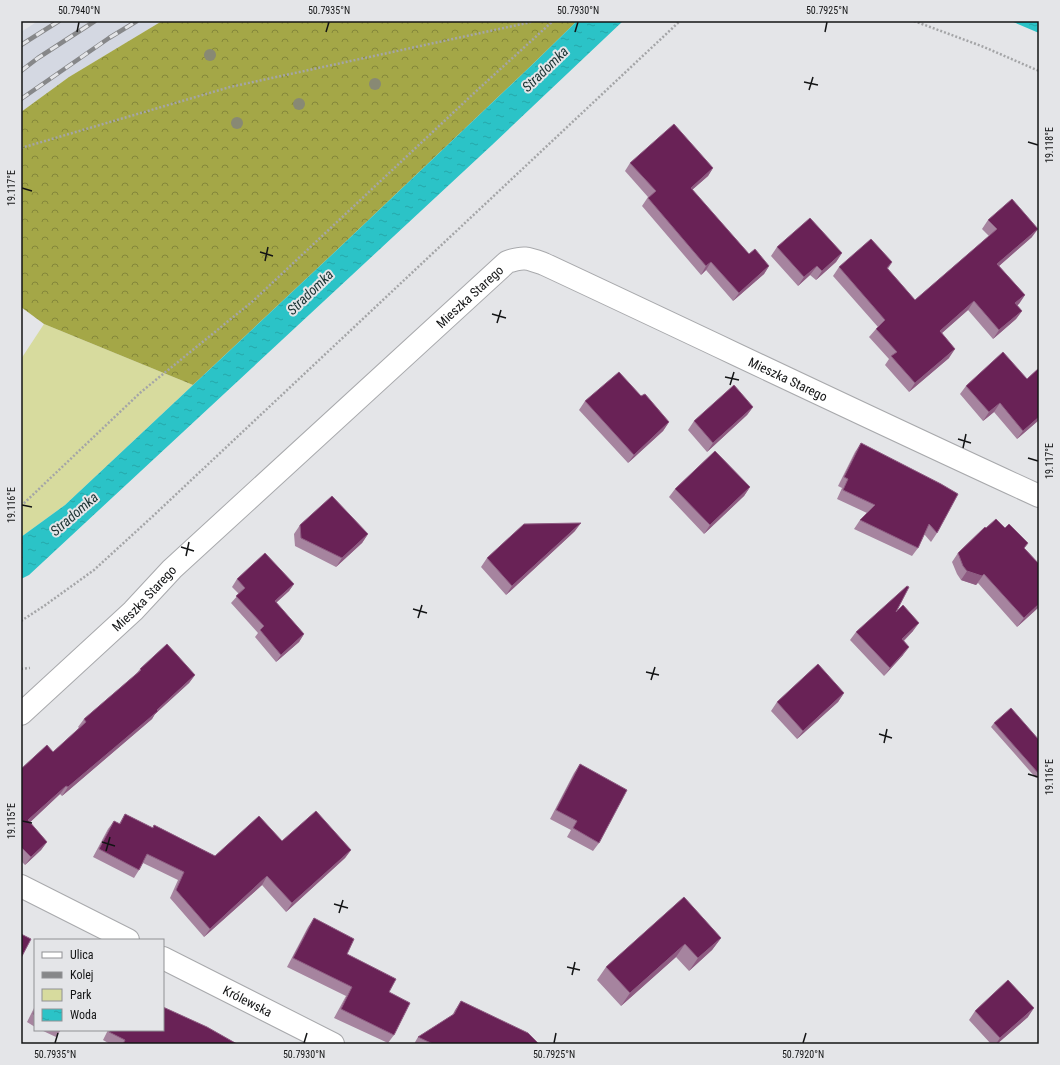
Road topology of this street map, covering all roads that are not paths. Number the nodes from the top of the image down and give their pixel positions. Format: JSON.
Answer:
{"nodes":[{"id":1,"x":1039,"y":496,"type":"edge"},
{"id":2,"x":21,"y":714,"type":"edge"},
{"id":3,"x":21,"y":886,"type":"edge"},
{"id":4,"x":126,"y":939,"type":"edge"},
{"id":5,"x":164,"y":959,"type":"edge"},
{"id":6,"x":333,"y":1044,"type":"edge"}],
"edges":[{"from":1,"to":2,"type":"street","name":"Mieszka Starego"},
{"from":3,"to":4,"type":"street"},
{"from":5,"to":6,"type":"street","name":"Królewska"}]}
